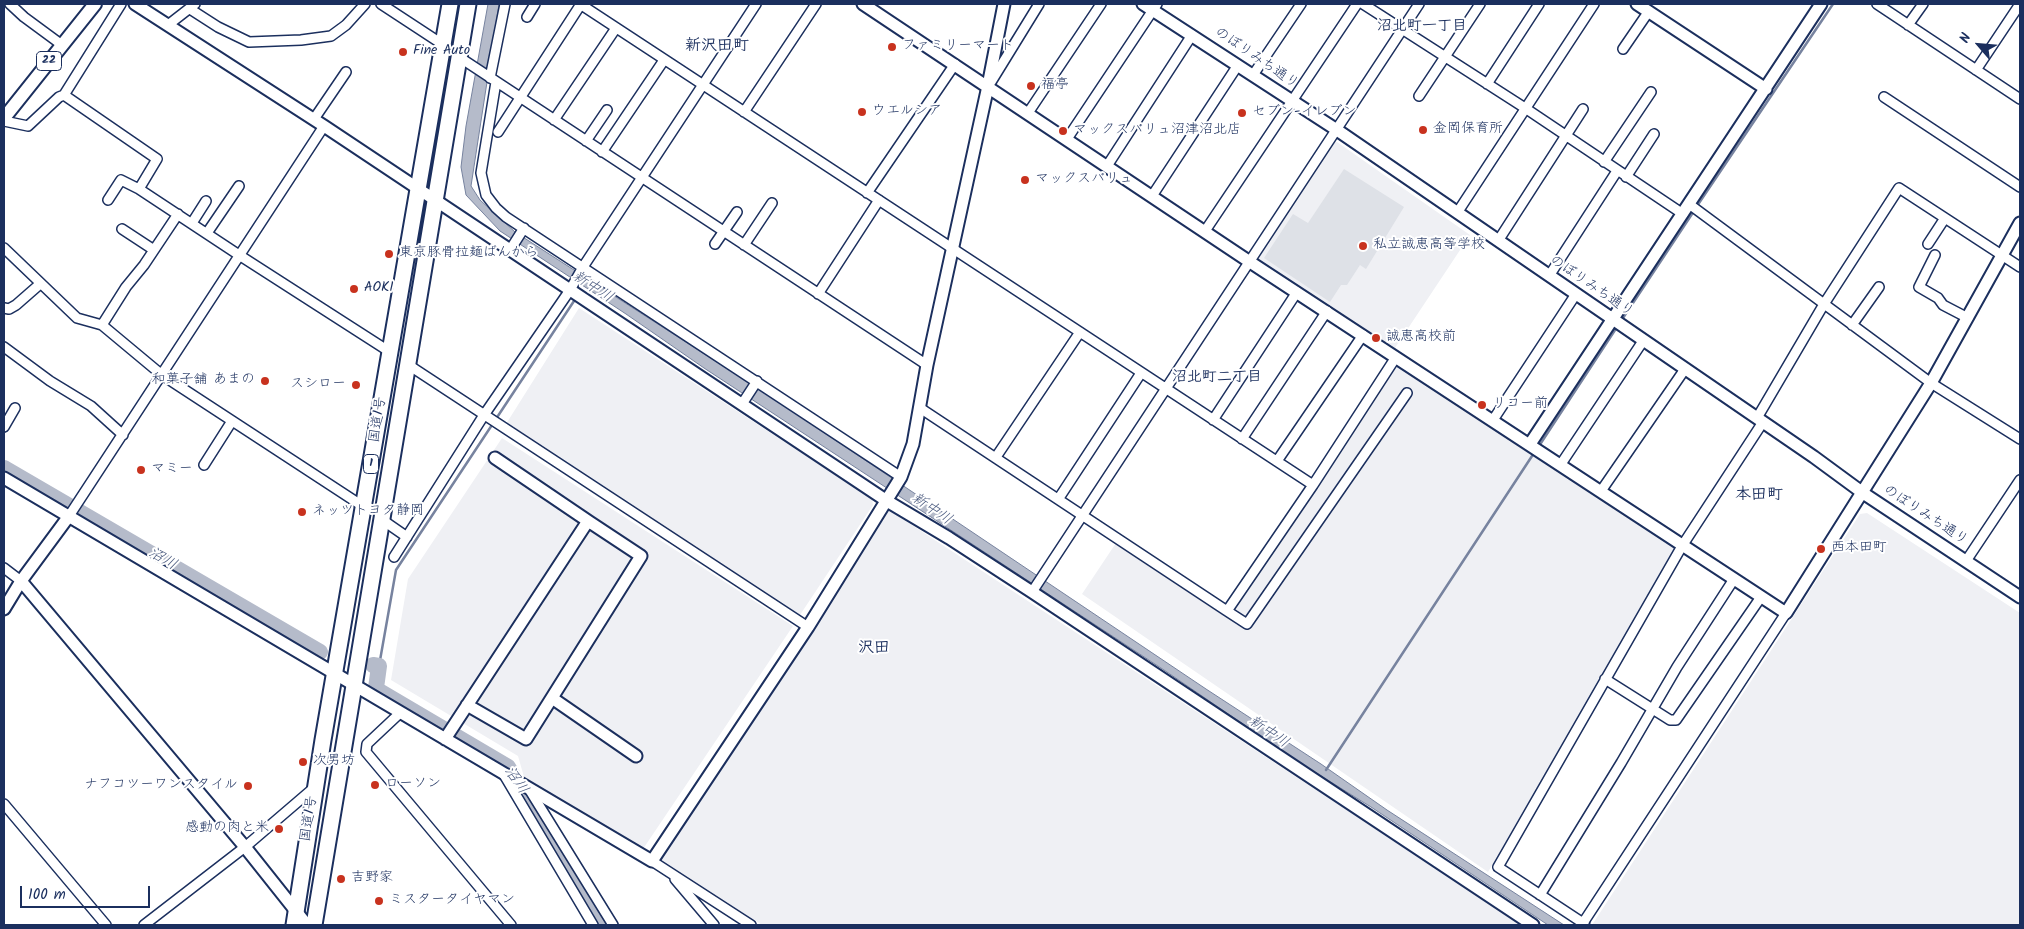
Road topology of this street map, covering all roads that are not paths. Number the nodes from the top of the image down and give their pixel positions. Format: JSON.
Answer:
{"nodes":[{"id":1,"x":10,"y":4,"type":"edge"},
{"id":2,"x":95,"y":4,"type":"edge"},
{"id":3,"x":121,"y":4,"type":"edge"},
{"id":4,"x":135,"y":4,"type":"edge"},
{"id":5,"x":365,"y":4,"type":"edge"},
{"id":6,"x":381,"y":4,"type":"edge"},
{"id":7,"x":450,"y":4,"type":"edge"},
{"id":8,"x":468,"y":4,"type":"edge"},
{"id":9,"x":505,"y":4,"type":"edge"},
{"id":10,"x":535,"y":4,"type":"edge"},
{"id":11,"x":580,"y":4,"type":"edge"},
{"id":12,"x":756,"y":4,"type":"edge"},
{"id":13,"x":816,"y":4,"type":"edge"},
{"id":14,"x":863,"y":4,"type":"edge"},
{"id":15,"x":1004,"y":4,"type":"edge"},
{"id":16,"x":1039,"y":4,"type":"edge"},
{"id":17,"x":1101,"y":4,"type":"edge"},
{"id":18,"x":1301,"y":4,"type":"edge"},
{"id":19,"x":1357,"y":4,"type":"edge"},
{"id":20,"x":1362,"y":4,"type":"edge"},
{"id":21,"x":1419,"y":4,"type":"edge"},
{"id":22,"x":1480,"y":4,"type":"edge"},
{"id":23,"x":1539,"y":4,"type":"edge"},
{"id":24,"x":1594,"y":4,"type":"edge"},
{"id":25,"x":1637,"y":4,"type":"edge"},
{"id":26,"x":1821,"y":4,"type":"edge"},
{"id":27,"x":1877,"y":4,"type":"edge"},
{"id":28,"x":1923,"y":4,"type":"edge"},
{"id":29,"x":2020,"y":4,"type":"edge"},
{"id":30,"x":192,"y":6,"type":"edge"},
{"id":31,"x":1151,"y":6,"type":"edge"},
{"id":32,"x":1649,"y":11,"type":"junction"},
{"id":33,"x":526,"y":16,"type":"dead end"},
{"id":34,"x":168,"y":25,"type":"junction"},
{"id":35,"x":1908,"y":25,"type":"junction"},
{"id":36,"x":616,"y":28,"type":"junction"},
{"id":37,"x":1402,"y":30,"type":"junction"},
{"id":38,"x":1192,"y":35,"type":"junction"},
{"id":39,"x":442,"y":44,"type":"junction"},
{"id":40,"x":62,"y":45,"type":"junction"},
{"id":41,"x":1623,"y":49,"type":"dead end"},
{"id":42,"x":1444,"y":57,"type":"junction"},
{"id":43,"x":664,"y":60,"type":"junction"},
{"id":44,"x":465,"y":61,"type":"junction"},
{"id":45,"x":954,"y":64,"type":"junction"},
{"id":46,"x":1238,"y":65,"type":"junction"},
{"id":47,"x":1976,"y":70,"type":"junction"},
{"id":48,"x":346,"y":72,"type":"dead end"},
{"id":49,"x":1253,"y":75,"type":"junction"},
{"id":50,"x":493,"y":80,"type":"junction"},
{"id":51,"x":1486,"y":84,"type":"junction"},
{"id":52,"x":703,"y":85,"type":"junction"},
{"id":53,"x":988,"y":86,"type":"junction"},
{"id":54,"x":1766,"y":89,"type":"junction"},
{"id":55,"x":1651,"y":92,"type":"dead end"},
{"id":56,"x":64,"y":95,"type":"junction"},
{"id":57,"x":1419,"y":96,"type":"dead end"},
{"id":58,"x":1884,"y":96,"type":"dead end"},
{"id":59,"x":519,"y":97,"type":"junction"},
{"id":60,"x":2020,"y":98,"type":"edge"},
{"id":61,"x":1292,"y":102,"type":"junction"},
{"id":62,"x":1525,"y":108,"type":"junction"},
{"id":63,"x":1583,"y":109,"type":"dead end"},
{"id":64,"x":607,"y":110,"type":"dead end"},
{"id":65,"x":744,"y":112,"type":"junction"},
{"id":66,"x":1028,"y":113,"type":"junction"},
{"id":67,"x":4,"y":119,"type":"edge"},
{"id":68,"x":314,"y":119,"type":"junction"},
{"id":69,"x":554,"y":120,"type":"junction"},
{"id":70,"x":324,"y":126,"type":"junction"},
{"id":71,"x":1336,"y":130,"type":"junction"},
{"id":72,"x":498,"y":132,"type":"dead end"},
{"id":73,"x":1654,"y":134,"type":"dead end"},
{"id":74,"x":1566,"y":136,"type":"junction"},
{"id":75,"x":1067,"y":139,"type":"junction"},
{"id":76,"x":586,"y":142,"type":"junction"},
{"id":77,"x":602,"y":152,"type":"junction"},
{"id":78,"x":1604,"y":162,"type":"junction"},
{"id":79,"x":1107,"y":166,"type":"junction"},
{"id":80,"x":1617,"y":171,"type":"junction"},
{"id":81,"x":1626,"y":176,"type":"junction"},
{"id":82,"x":641,"y":178,"type":"junction"},
{"id":83,"x":239,"y":186,"type":"dead end"},
{"id":84,"x":2020,"y":187,"type":"edge"},
{"id":85,"x":416,"y":188,"type":"junction"},
{"id":86,"x":140,"y":189,"type":"junction"},
{"id":87,"x":867,"y":192,"type":"junction"},
{"id":88,"x":1152,"y":196,"type":"junction"},
{"id":89,"x":108,"y":200,"type":"dead end"},
{"id":90,"x":435,"y":200,"type":"junction"},
{"id":91,"x":879,"y":200,"type":"junction"},
{"id":92,"x":206,"y":201,"type":"dead end"},
{"id":93,"x":772,"y":203,"type":"dead end"},
{"id":94,"x":1686,"y":209,"type":"junction"},
{"id":95,"x":737,"y":212,"type":"dead end"},
{"id":96,"x":1457,"y":213,"type":"junction"},
{"id":97,"x":178,"y":214,"type":"junction"},
{"id":98,"x":1945,"y":218,"type":"junction"},
{"id":99,"x":192,"y":223,"type":"junction"},
{"id":100,"x":2020,"y":223,"type":"edge"},
{"id":101,"x":122,"y":229,"type":"dead end"},
{"id":102,"x":523,"y":230,"type":"junction"},
{"id":103,"x":1204,"y":231,"type":"junction"},
{"id":104,"x":724,"y":232,"type":"junction"},
{"id":105,"x":207,"y":233,"type":"junction"},
{"id":106,"x":1498,"y":241,"type":"junction"},
{"id":107,"x":715,"y":244,"type":"dead end"},
{"id":108,"x":1928,"y":244,"type":"dead end"},
{"id":109,"x":744,"y":246,"type":"junction"},
{"id":110,"x":4,"y":248,"type":"edge"},
{"id":111,"x":511,"y":248,"type":"junction"},
{"id":112,"x":952,"y":248,"type":"junction"},
{"id":113,"x":154,"y":250,"type":"junction"},
{"id":114,"x":239,"y":255,"type":"junction"},
{"id":115,"x":1935,"y":255,"type":"dead end"},
{"id":116,"x":2002,"y":255,"type":"junction"},
{"id":117,"x":1250,"y":262,"type":"junction"},
{"id":118,"x":583,"y":267,"type":"junction"},
{"id":119,"x":2020,"y":267,"type":"edge"},
{"id":120,"x":1548,"y":276,"type":"junction"},
{"id":121,"x":40,"y":284,"type":"junction"},
{"id":122,"x":1879,"y":287,"type":"dead end"},
{"id":123,"x":571,"y":289,"type":"junction"},
{"id":124,"x":1297,"y":292,"type":"junction"},
{"id":125,"x":818,"y":294,"type":"junction"},
{"id":126,"x":1576,"y":294,"type":"junction"},
{"id":127,"x":1824,"y":304,"type":"junction"},
{"id":128,"x":4,"y":308,"type":"edge"},
{"id":129,"x":1327,"y":311,"type":"junction"},
{"id":130,"x":1968,"y":318,"type":"junction"},
{"id":131,"x":1617,"y":323,"type":"junction"},
{"id":132,"x":102,"y":325,"type":"junction"},
{"id":133,"x":1852,"y":325,"type":"junction"},
{"id":134,"x":1080,"y":332,"type":"junction"},
{"id":135,"x":1363,"y":335,"type":"junction"},
{"id":136,"x":1643,"y":341,"type":"junction"},
{"id":137,"x":4,"y":347,"type":"edge"},
{"id":138,"x":390,"y":352,"type":"junction"},
{"id":139,"x":1396,"y":357,"type":"junction"},
{"id":140,"x":408,"y":364,"type":"junction"},
{"id":141,"x":927,"y":365,"type":"junction"},
{"id":142,"x":1685,"y":369,"type":"junction"},
{"id":143,"x":1142,"y":373,"type":"junction"},
{"id":144,"x":162,"y":375,"type":"junction"},
{"id":145,"x":757,"y":381,"type":"junction"},
{"id":146,"x":1931,"y":383,"type":"junction"},
{"id":147,"x":1165,"y":388,"type":"junction"},
{"id":148,"x":1407,"y":393,"type":"dead end"},
{"id":149,"x":742,"y":404,"type":"junction"},
{"id":150,"x":15,"y":408,"type":"dead end"},
{"id":151,"x":920,"y":408,"type":"junction"},
{"id":152,"x":484,"y":415,"type":"junction"},
{"id":153,"x":1213,"y":420,"type":"junction"},
{"id":154,"x":1493,"y":420,"type":"junction"},
{"id":155,"x":1760,"y":420,"type":"junction"},
{"id":156,"x":232,"y":421,"type":"junction"},
{"id":157,"x":4,"y":427,"type":"edge"},
{"id":158,"x":123,"y":434,"type":"junction"},
{"id":159,"x":1242,"y":439,"type":"junction"},
{"id":160,"x":2020,"y":439,"type":"edge"},
{"id":161,"x":1530,"y":444,"type":"junction"},
{"id":162,"x":996,"y":457,"type":"junction"},
{"id":163,"x":495,"y":458,"type":"dead end"},
{"id":164,"x":1277,"y":461,"type":"junction"},
{"id":165,"x":1561,"y":464,"type":"junction"},
{"id":166,"x":204,"y":465,"type":"dead end"},
{"id":167,"x":4,"y":478,"type":"edge"},
{"id":168,"x":900,"y":479,"type":"junction"},
{"id":169,"x":2020,"y":480,"type":"edge"},
{"id":170,"x":1313,"y":485,"type":"junction"},
{"id":171,"x":1601,"y":491,"type":"junction"},
{"id":172,"x":1863,"y":493,"type":"junction"},
{"id":173,"x":1059,"y":498,"type":"junction"},
{"id":174,"x":887,"y":501,"type":"junction"},
{"id":175,"x":364,"y":507,"type":"junction"},
{"id":176,"x":1084,"y":515,"type":"junction"},
{"id":177,"x":69,"y":516,"type":"junction"},
{"id":178,"x":381,"y":519,"type":"junction"},
{"id":179,"x":588,"y":521,"type":"junction"},
{"id":180,"x":407,"y":537,"type":"junction"},
{"id":181,"x":1682,"y":546,"type":"junction"},
{"id":182,"x":394,"y":557,"type":"dead end"},
{"id":183,"x":1966,"y":561,"type":"junction"},
{"id":184,"x":4,"y":568,"type":"edge"},
{"id":185,"x":1734,"y":579,"type":"junction"},
{"id":186,"x":21,"y":581,"type":"junction"},
{"id":187,"x":1032,"y":592,"type":"junction"},
{"id":188,"x":2020,"y":595,"type":"edge"},
{"id":189,"x":1761,"y":597,"type":"junction"},
{"id":190,"x":4,"y":609,"type":"edge"},
{"id":191,"x":1227,"y":611,"type":"junction"},
{"id":192,"x":1786,"y":613,"type":"junction"},
{"id":193,"x":808,"y":627,"type":"junction"},
{"id":194,"x":334,"y":674,"type":"junction"},
{"id":195,"x":1605,"y":679,"type":"junction"},
{"id":196,"x":353,"y":685,"type":"junction"},
{"id":197,"x":552,"y":698,"type":"junction"},
{"id":198,"x":468,"y":705,"type":"junction"},
{"id":199,"x":1653,"y":709,"type":"junction"},
{"id":200,"x":400,"y":713,"type":"junction"},
{"id":201,"x":445,"y":739,"type":"junction"},
{"id":202,"x":636,"y":756,"type":"dead end"},
{"id":203,"x":505,"y":774,"type":"junction"},
{"id":204,"x":315,"y":787,"type":"junction"},
{"id":205,"x":528,"y":788,"type":"junction"},
{"id":206,"x":4,"y":804,"type":"edge"},
{"id":207,"x":245,"y":847,"type":"junction"},
{"id":208,"x":652,"y":861,"type":"junction"},
{"id":209,"x":669,"y":871,"type":"junction"},
{"id":210,"x":1540,"y":895,"type":"junction"},
{"id":211,"x":295,"y":919,"type":"edge"},
{"id":212,"x":1583,"y":924,"type":"edge"},
{"id":213,"x":106,"y":925,"type":"edge"},
{"id":214,"x":144,"y":925,"type":"edge"},
{"id":215,"x":307,"y":925,"type":"edge"},
{"id":216,"x":314,"y":925,"type":"edge"},
{"id":217,"x":511,"y":925,"type":"edge"},
{"id":218,"x":594,"y":925,"type":"edge"},
{"id":219,"x":613,"y":925,"type":"edge"},
{"id":220,"x":714,"y":925,"type":"edge"},
{"id":221,"x":751,"y":925,"type":"edge"},
{"id":222,"x":1533,"y":925,"type":"edge"}],
"edges":[{"from":1,"to":40,"type":"street"},
{"from":2,"to":40,"type":"main road","number":"22"},
{"from":3,"to":56,"type":"street"},
{"from":4,"to":34,"type":"street"},
{"from":5,"to":30,"type":"street"},
{"from":6,"to":39,"type":"street"},
{"from":7,"to":39,"type":"highway","name":"国道1号","number":"1"},
{"from":8,"to":44,"type":"highway","name":"国道1号","number":"1"},
{"from":9,"to":50,"type":"street"},
{"from":10,"to":33,"type":"street"},
{"from":11,"to":36,"type":"street"},
{"from":11,"to":59,"type":"street"},
{"from":12,"to":52,"type":"street"},
{"from":13,"to":65,"type":"street"},
{"from":14,"to":45,"type":"street"},
{"from":15,"to":53,"type":"street"},
{"from":16,"to":53,"type":"street"},
{"from":17,"to":66,"type":"street"},
{"from":18,"to":49,"type":"street"},
{"from":19,"to":61,"type":"street"},
{"from":20,"to":37,"type":"street"},
{"from":21,"to":37,"type":"street"},
{"from":22,"to":42,"type":"street"},
{"from":23,"to":51,"type":"street"},
{"from":24,"to":62,"type":"street"},
{"from":25,"to":32,"type":"street"},
{"from":26,"to":54,"type":"street"},
{"from":27,"to":35,"type":"street"},
{"from":28,"to":35,"type":"street"},
{"from":29,"to":47,"type":"street"},
{"from":30,"to":34,"type":"street"},
{"from":31,"to":38,"type":"street","name":"のぼりみち通り"},
{"from":31,"to":75,"type":"street"},
{"from":32,"to":41,"type":"street"},
{"from":32,"to":54,"type":"street"},
{"from":34,"to":68,"type":"street"},
{"from":35,"to":47,"type":"street"},
{"from":36,"to":43,"type":"street"},
{"from":36,"to":69,"type":"street"},
{"from":37,"to":42,"type":"street"},
{"from":37,"to":71,"type":"street"},
{"from":38,"to":46,"type":"street","name":"のぼりみち通り"},
{"from":38,"to":79,"type":"street"},
{"from":39,"to":85,"type":"highway","name":"国道1号","number":"1"},
{"from":40,"to":67,"type":"main road","number":"22"},
{"from":42,"to":51,"type":"street"},
{"from":42,"to":57,"type":"street"},
{"from":43,"to":52,"type":"street"},
{"from":43,"to":77,"type":"street"},
{"from":44,"to":50,"type":"street"},
{"from":44,"to":90,"type":"highway","name":"国道1号","number":"1"},
{"from":45,"to":53,"type":"street"},
{"from":45,"to":87,"type":"street"},
{"from":46,"to":49,"type":"street","name":"のぼりみち通り"},
{"from":46,"to":88,"type":"street"},
{"from":47,"to":60,"type":"street"},
{"from":48,"to":68,"type":"street"},
{"from":49,"to":61,"type":"street","name":"のぼりみち通り"},
{"from":50,"to":59,"type":"street"},
{"from":50,"to":102,"type":"street"},
{"from":51,"to":62,"type":"street"},
{"from":52,"to":65,"type":"street"},
{"from":52,"to":82,"type":"street"},
{"from":53,"to":66,"type":"street"},
{"from":53,"to":112,"type":"street"},
{"from":54,"to":94,"type":"street"},
{"from":55,"to":78,"type":"street"},
{"from":56,"to":67,"type":"street"},
{"from":56,"to":86,"type":"street"},
{"from":58,"to":84,"type":"street"},
{"from":59,"to":69,"type":"street"},
{"from":59,"to":72,"type":"street"},
{"from":61,"to":71,"type":"street","name":"のぼりみち通り"},
{"from":61,"to":103,"type":"street"},
{"from":62,"to":74,"type":"street"},
{"from":62,"to":96,"type":"street"},
{"from":63,"to":74,"type":"street"},
{"from":64,"to":76,"type":"street"},
{"from":65,"to":87,"type":"street"},
{"from":66,"to":75,"type":"street"},
{"from":68,"to":70,"type":"street"},
{"from":69,"to":76,"type":"street"},
{"from":70,"to":85,"type":"street"},
{"from":70,"to":114,"type":"street"},
{"from":71,"to":96,"type":"street","name":"のぼりみち通り"},
{"from":71,"to":117,"type":"street"},
{"from":73,"to":81,"type":"street"},
{"from":74,"to":78,"type":"street"},
{"from":74,"to":106,"type":"street"},
{"from":75,"to":79,"type":"street"},
{"from":76,"to":77,"type":"street"},
{"from":77,"to":82,"type":"street"},
{"from":78,"to":80,"type":"street"},
{"from":79,"to":88,"type":"street"},
{"from":80,"to":81,"type":"street"},
{"from":80,"to":120,"type":"street"},
{"from":81,"to":94,"type":"street"},
{"from":82,"to":104,"type":"street"},
{"from":82,"to":118,"type":"street"},
{"from":83,"to":105,"type":"street"},
{"from":85,"to":90,"type":"street"},
{"from":85,"to":138,"type":"highway","name":"国道1号","number":"1"},
{"from":86,"to":89,"type":"street"},
{"from":86,"to":97,"type":"street"},
{"from":87,"to":91,"type":"street"},
{"from":88,"to":103,"type":"street"},
{"from":90,"to":111,"type":"street"},
{"from":90,"to":140,"type":"highway","name":"国道1号","number":"1"},
{"from":91,"to":112,"type":"street"},
{"from":91,"to":125,"type":"street"},
{"from":92,"to":99,"type":"street"},
{"from":93,"to":109,"type":"street"},
{"from":94,"to":127,"type":"street"},
{"from":94,"to":131,"type":"street"},
{"from":95,"to":104,"type":"street"},
{"from":96,"to":106,"type":"street","name":"のぼりみち通り"},
{"from":97,"to":99,"type":"street"},
{"from":97,"to":113,"type":"street"},
{"from":98,"to":108,"type":"street"},
{"from":98,"to":116,"type":"street"},
{"from":98,"to":127,"type":"street"},
{"from":99,"to":105,"type":"street"},
{"from":100,"to":116,"type":"street"},
{"from":101,"to":113,"type":"street"},
{"from":102,"to":111,"type":"street"},
{"from":102,"to":118,"type":"street"},
{"from":103,"to":117,"type":"street"},
{"from":104,"to":107,"type":"street"},
{"from":104,"to":109,"type":"street"},
{"from":105,"to":114,"type":"street"},
{"from":106,"to":120,"type":"street","name":"のぼりみち通り"},
{"from":109,"to":125,"type":"street"},
{"from":110,"to":121,"type":"street"},
{"from":111,"to":123,"type":"street"},
{"from":112,"to":134,"type":"street"},
{"from":112,"to":141,"type":"street"},
{"from":113,"to":132,"type":"street"},
{"from":114,"to":138,"type":"street"},
{"from":114,"to":144,"type":"street"},
{"from":115,"to":130,"type":"street"},
{"from":116,"to":119,"type":"street"},
{"from":116,"to":130,"type":"street"},
{"from":117,"to":124,"type":"street"},
{"from":117,"to":147,"type":"street"},
{"from":118,"to":123,"type":"street"},
{"from":118,"to":145,"type":"street"},
{"from":120,"to":126,"type":"street","name":"のぼりみち通り"},
{"from":121,"to":128,"type":"street"},
{"from":121,"to":132,"type":"street"},
{"from":122,"to":133,"type":"street"},
{"from":123,"to":149,"type":"street"},
{"from":123,"to":152,"type":"street"},
{"from":124,"to":129,"type":"street"},
{"from":124,"to":153,"type":"street"},
{"from":125,"to":141,"type":"street"},
{"from":126,"to":131,"type":"street","name":"のぼりみち通り"},
{"from":126,"to":154,"type":"street"},
{"from":127,"to":133,"type":"street"},
{"from":127,"to":155,"type":"street"},
{"from":129,"to":135,"type":"street"},
{"from":129,"to":159,"type":"street"},
{"from":130,"to":146,"type":"street"},
{"from":131,"to":136,"type":"street","name":"のぼりみち通り"},
{"from":131,"to":161,"type":"street"},
{"from":132,"to":144,"type":"street"},
{"from":133,"to":146,"type":"street"},
{"from":134,"to":143,"type":"street"},
{"from":134,"to":162,"type":"street"},
{"from":135,"to":139,"type":"street"},
{"from":135,"to":164,"type":"street"},
{"from":136,"to":142,"type":"street","name":"のぼりみち通り"},
{"from":136,"to":165,"type":"street"},
{"from":137,"to":158,"type":"street"},
{"from":138,"to":175,"type":"highway","name":"国道1号","number":"1"},
{"from":139,"to":154,"type":"street"},
{"from":139,"to":170,"type":"street"},
{"from":140,"to":152,"type":"street"},
{"from":140,"to":178,"type":"highway","name":"国道1号","number":"1"},
{"from":141,"to":151,"type":"street"},
{"from":142,"to":155,"type":"street","name":"のぼりみち通り"},
{"from":142,"to":171,"type":"street"},
{"from":143,"to":147,"type":"street"},
{"from":143,"to":173,"type":"street"},
{"from":144,"to":156,"type":"street"},
{"from":144,"to":158,"type":"street"},
{"from":145,"to":149,"type":"street"},
{"from":145,"to":168,"type":"street"},
{"from":146,"to":160,"type":"street"},
{"from":146,"to":172,"type":"street"},
{"from":147,"to":153,"type":"street"},
{"from":147,"to":176,"type":"street"},
{"from":148,"to":191,"type":"street"},
{"from":149,"to":174,"type":"street"},
{"from":150,"to":157,"type":"street"},
{"from":151,"to":162,"type":"street"},
{"from":151,"to":168,"type":"street"},
{"from":152,"to":180,"type":"street"},
{"from":152,"to":193,"type":"street"},
{"from":153,"to":159,"type":"street"},
{"from":154,"to":161,"type":"street"},
{"from":155,"to":172,"type":"street","name":"のぼりみち通り"},
{"from":155,"to":181,"type":"street"},
{"from":156,"to":166,"type":"street"},
{"from":156,"to":175,"type":"street"},
{"from":158,"to":177,"type":"street"},
{"from":159,"to":164,"type":"street"},
{"from":161,"to":165,"type":"street"},
{"from":162,"to":173,"type":"street"},
{"from":163,"to":179,"type":"street"},
{"from":164,"to":170,"type":"street"},
{"from":165,"to":171,"type":"street"},
{"from":167,"to":177,"type":"street"},
{"from":168,"to":174,"type":"street"},
{"from":169,"to":183,"type":"street"},
{"from":170,"to":191,"type":"street"},
{"from":171,"to":181,"type":"street"},
{"from":172,"to":183,"type":"street","name":"のぼりみち通り"},
{"from":172,"to":192,"type":"street"},
{"from":173,"to":176,"type":"street"},
{"from":174,"to":187,"type":"street"},
{"from":174,"to":193,"type":"street"},
{"from":175,"to":194,"type":"highway","name":"国道1号","number":"1"},
{"from":176,"to":187,"type":"street"},
{"from":176,"to":191,"type":"street"},
{"from":177,"to":186,"type":"street"},
{"from":177,"to":194,"type":"street"},
{"from":178,"to":180,"type":"street"},
{"from":178,"to":196,"type":"highway","name":"国道1号","number":"1"},
{"from":179,"to":197,"type":"street"},
{"from":179,"to":198,"type":"street"},
{"from":180,"to":182,"type":"street"},
{"from":181,"to":185,"type":"street"},
{"from":181,"to":195,"type":"street"},
{"from":183,"to":188,"type":"street","name":"のぼりみち通り"},
{"from":184,"to":186,"type":"street"},
{"from":185,"to":189,"type":"street"},
{"from":185,"to":199,"type":"street"},
{"from":186,"to":190,"type":"street"},
{"from":186,"to":207,"type":"street"},
{"from":187,"to":222,"type":"street"},
{"from":189,"to":192,"type":"street"},
{"from":189,"to":199,"type":"street"},
{"from":192,"to":212,"type":"street"},
{"from":193,"to":208,"type":"street"},
{"from":194,"to":196,"type":"street"},
{"from":194,"to":204,"type":"highway","name":"国道1号","number":"1"},
{"from":195,"to":199,"type":"street"},
{"from":195,"to":210,"type":"street"},
{"from":196,"to":200,"type":"street"},
{"from":196,"to":216,"type":"highway","name":"国道1号","number":"1"},
{"from":197,"to":198,"type":"street"},
{"from":197,"to":202,"type":"street"},
{"from":198,"to":201,"type":"street"},
{"from":199,"to":210,"type":"street"},
{"from":200,"to":201,"type":"street"},
{"from":200,"to":217,"type":"street"},
{"from":201,"to":203,"type":"street"},
{"from":203,"to":205,"type":"street"},
{"from":203,"to":218,"type":"street"},
{"from":204,"to":207,"type":"street"},
{"from":204,"to":211,"type":"highway","name":"国道1号","number":"1"},
{"from":205,"to":208,"type":"street"},
{"from":205,"to":219,"type":"street"},
{"from":206,"to":213,"type":"street"},
{"from":207,"to":211,"type":"street"},
{"from":207,"to":214,"type":"street"},
{"from":208,"to":209,"type":"street"},
{"from":209,"to":220,"type":"street"},
{"from":209,"to":221,"type":"street"},
{"from":210,"to":212,"type":"street"},
{"from":211,"to":215,"type":"street"}]}
